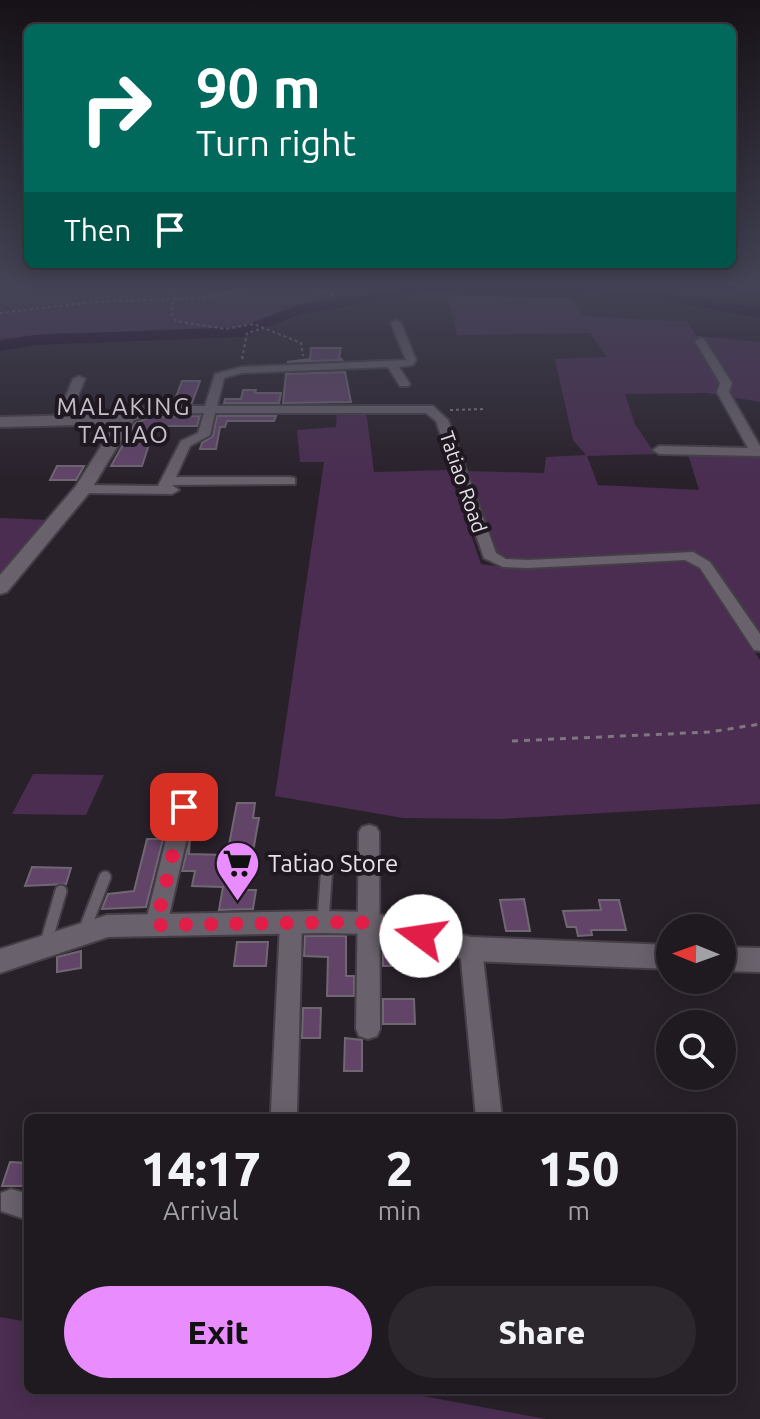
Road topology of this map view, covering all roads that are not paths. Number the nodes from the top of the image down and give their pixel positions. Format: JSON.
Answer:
{"nodes":[{"id":1,"x":407,"y":350,"type":"edge"},
{"id":2,"x":706,"y":350,"type":"edge"},
{"id":3,"x":392,"y":364,"type":"junction"},
{"id":4,"x":79,"y":379,"type":"dead end"},
{"id":5,"x":404,"y":384,"type":"dead end"},
{"id":6,"x":213,"y":409,"type":"junction"},
{"id":7,"x":126,"y":419,"type":"junction"},
{"id":8,"x":0,"y":422,"type":"edge"},
{"id":9,"x":61,"y":422,"type":"junction"},
{"id":10,"x":659,"y":450,"type":"dead end"},
{"id":11,"x":759,"y":452,"type":"edge"},
{"id":12,"x":290,"y":481,"type":"dead end"},
{"id":13,"x":165,"y":485,"type":"junction"},
{"id":14,"x":83,"y":489,"type":"junction"},
{"id":15,"x":183,"y":490,"type":"dead end"},
{"id":16,"x":0,"y":588,"type":"edge"},
{"id":17,"x":760,"y":646,"type":"edge"},
{"id":18,"x":184,"y":807,"type":"dead end"},
{"id":19,"x":369,"y":832,"type":"dead end"},
{"id":20,"x":327,"y":864,"type":"dead end"},
{"id":21,"x":105,"y":877,"type":"dead end"},
{"id":22,"x":61,"y":891,"type":"dead end"},
{"id":23,"x":323,"y":922,"type":"junction"},
{"id":24,"x":291,"y":923,"type":"junction"},
{"id":25,"x":370,"y":923,"type":"junction"},
{"id":26,"x":156,"y":925,"type":"junction"},
{"id":27,"x":83,"y":934,"type":"junction"},
{"id":28,"x":44,"y":949,"type":"junction"},
{"id":29,"x":471,"y":949,"type":"junction"},
{"id":30,"x":656,"y":956,"type":"edge"},
{"id":31,"x":736,"y":959,"type":"edge"},
{"id":32,"x":760,"y":960,"type":"edge"},
{"id":33,"x":0,"y":961,"type":"edge"},
{"id":34,"x":368,"y":1029,"type":"dead end"},
{"id":35,"x":284,"y":1111,"type":"dead end"},
{"id":36,"x":489,"y":1114,"type":"edge"}],
"edges":[{"from":1,"to":3,"type":"street"},
{"from":2,"to":11,"type":"street"},
{"from":3,"to":5,"type":"street"},
{"from":3,"to":6,"type":"street"},
{"from":4,"to":9,"type":"street"},
{"from":6,"to":7,"type":"street","name":"Tatiao Road"},
{"from":6,"to":13,"type":"street"},
{"from":6,"to":17,"type":"street","name":"Tatiao Road"},
{"from":7,"to":9,"type":"street","name":"Tatiao Road"},
{"from":7,"to":14,"type":"street"},
{"from":8,"to":9,"type":"street","name":"Tatiao Road"},
{"from":10,"to":11,"type":"street"},
{"from":12,"to":13,"type":"street"},
{"from":13,"to":14,"type":"street"},
{"from":13,"to":15,"type":"street"},
{"from":14,"to":16,"type":"street"},
{"from":18,"to":26,"type":"street"},
{"from":19,"to":25,"type":"street"},
{"from":20,"to":23,"type":"lane"},
{"from":21,"to":27,"type":"lane"},
{"from":22,"to":28,"type":"lane"},
{"from":23,"to":24,"type":"street"},
{"from":23,"to":25,"type":"street"},
{"from":24,"to":26,"type":"street"},
{"from":24,"to":35,"type":"street"},
{"from":25,"to":29,"type":"street"},
{"from":25,"to":34,"type":"street"},
{"from":26,"to":27,"type":"street"},
{"from":27,"to":28,"type":"street"},
{"from":28,"to":33,"type":"street"},
{"from":29,"to":30,"type":"street"},
{"from":29,"to":36,"type":"street"},
{"from":31,"to":32,"type":"street"}]}
